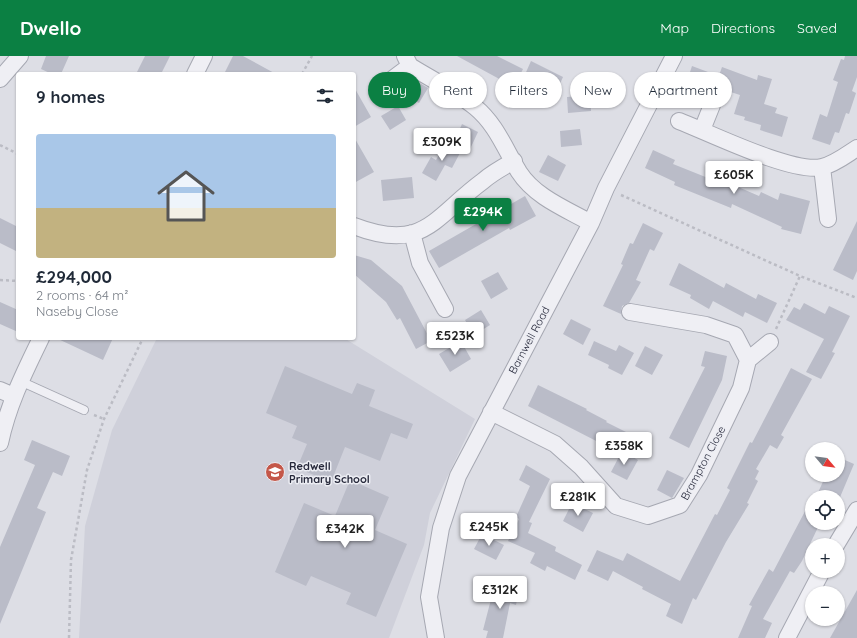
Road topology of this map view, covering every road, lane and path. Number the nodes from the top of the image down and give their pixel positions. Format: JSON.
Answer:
{"nodes":[{"id":1,"x":20,"y":56,"type":"edge"},
{"id":2,"x":204,"y":56,"type":"edge"},
{"id":3,"x":312,"y":56,"type":"edge"},
{"id":4,"x":674,"y":56,"type":"edge"},
{"id":5,"x":407,"y":61,"type":"edge"},
{"id":6,"x":196,"y":72,"type":"edge"},
{"id":7,"x":303,"y":72,"type":"edge"},
{"id":8,"x":398,"y":72,"type":"edge"},
{"id":9,"x":0,"y":79,"type":"edge"},
{"id":10,"x":711,"y":108,"type":"edge"},
{"id":11,"x":679,"y":121,"type":"dead end"},
{"id":12,"x":702,"y":130,"type":"junction"},
{"id":13,"x":0,"y":145,"type":"edge"},
{"id":14,"x":857,"y":148,"type":"edge"},
{"id":15,"x":16,"y":153,"type":"edge"},
{"id":16,"x":514,"y":161,"type":"junction"},
{"id":17,"x":822,"y":167,"type":"junction"},
{"id":18,"x":606,"y":188,"type":"junction"},
{"id":19,"x":828,"y":219,"type":"dead end"},
{"id":20,"x":591,"y":223,"type":"junction"},
{"id":21,"x":356,"y":227,"type":"edge"},
{"id":22,"x":412,"y":233,"type":"junction"},
{"id":23,"x":800,"y":276,"type":"junction"},
{"id":24,"x":0,"y":280,"type":"edge"},
{"id":25,"x":16,"y":281,"type":"edge"},
{"id":26,"x":857,"y":298,"type":"edge"},
{"id":27,"x":445,"y":309,"type":"dead end"},
{"id":28,"x":630,"y":312,"type":"dead end"},
{"id":29,"x":40,"y":340,"type":"edge"},
{"id":30,"x":142,"y":340,"type":"edge"},
{"id":31,"x":770,"y":342,"type":"joint"},
{"id":32,"x":748,"y":360,"type":"junction"},
{"id":33,"x":11,"y":389,"type":"edge"},
{"id":34,"x":84,"y":410,"type":"dead end"},
{"id":35,"x":491,"y":412,"type":"junction"},
{"id":36,"x":0,"y":443,"type":"edge"},
{"id":37,"x":857,"y":510,"type":"edge"},
{"id":38,"x":840,"y":538,"type":"edge"},
{"id":39,"x":818,"y":578,"type":"edge"},
{"id":40,"x":69,"y":638,"type":"edge"},
{"id":41,"x":436,"y":638,"type":"edge"},
{"id":42,"x":787,"y":638,"type":"edge"}],
"edges":[{"from":1,"to":9,"type":"street"},
{"from":2,"to":6,"type":"street"},
{"from":3,"to":7,"type":"path"},
{"from":4,"to":18,"type":"street","name":"Barnwell Road"},
{"from":5,"to":8,"type":"street"},
{"from":5,"to":16,"type":"street"},
{"from":10,"to":12,"type":"street"},
{"from":11,"to":12,"type":"street"},
{"from":12,"to":17,"type":"street"},
{"from":13,"to":15,"type":"path"},
{"from":14,"to":17,"type":"street"},
{"from":16,"to":20,"type":"street"},
{"from":16,"to":22,"type":"street"},
{"from":17,"to":19,"type":"street"},
{"from":18,"to":20,"type":"street","name":"Barnwell Road"},
{"from":18,"to":23,"type":"path"},
{"from":20,"to":35,"type":"street","name":"Barnwell Road"},
{"from":21,"to":22,"type":"street"},
{"from":22,"to":27,"type":"street"},
{"from":23,"to":26,"type":"path"},
{"from":23,"to":31,"type":"path"},
{"from":24,"to":25,"type":"path"},
{"from":28,"to":32,"type":"street"},
{"from":29,"to":33,"type":"street"},
{"from":30,"to":40,"type":"path"},
{"from":31,"to":32,"type":"street"},
{"from":32,"to":35,"type":"street","name":"Brampton Close"},
{"from":33,"to":34,"type":"lane"},
{"from":33,"to":36,"type":"street"},
{"from":35,"to":41,"type":"street","name":"Barnwell Road"},
{"from":37,"to":38,"type":"street"},
{"from":39,"to":42,"type":"street"}]}
